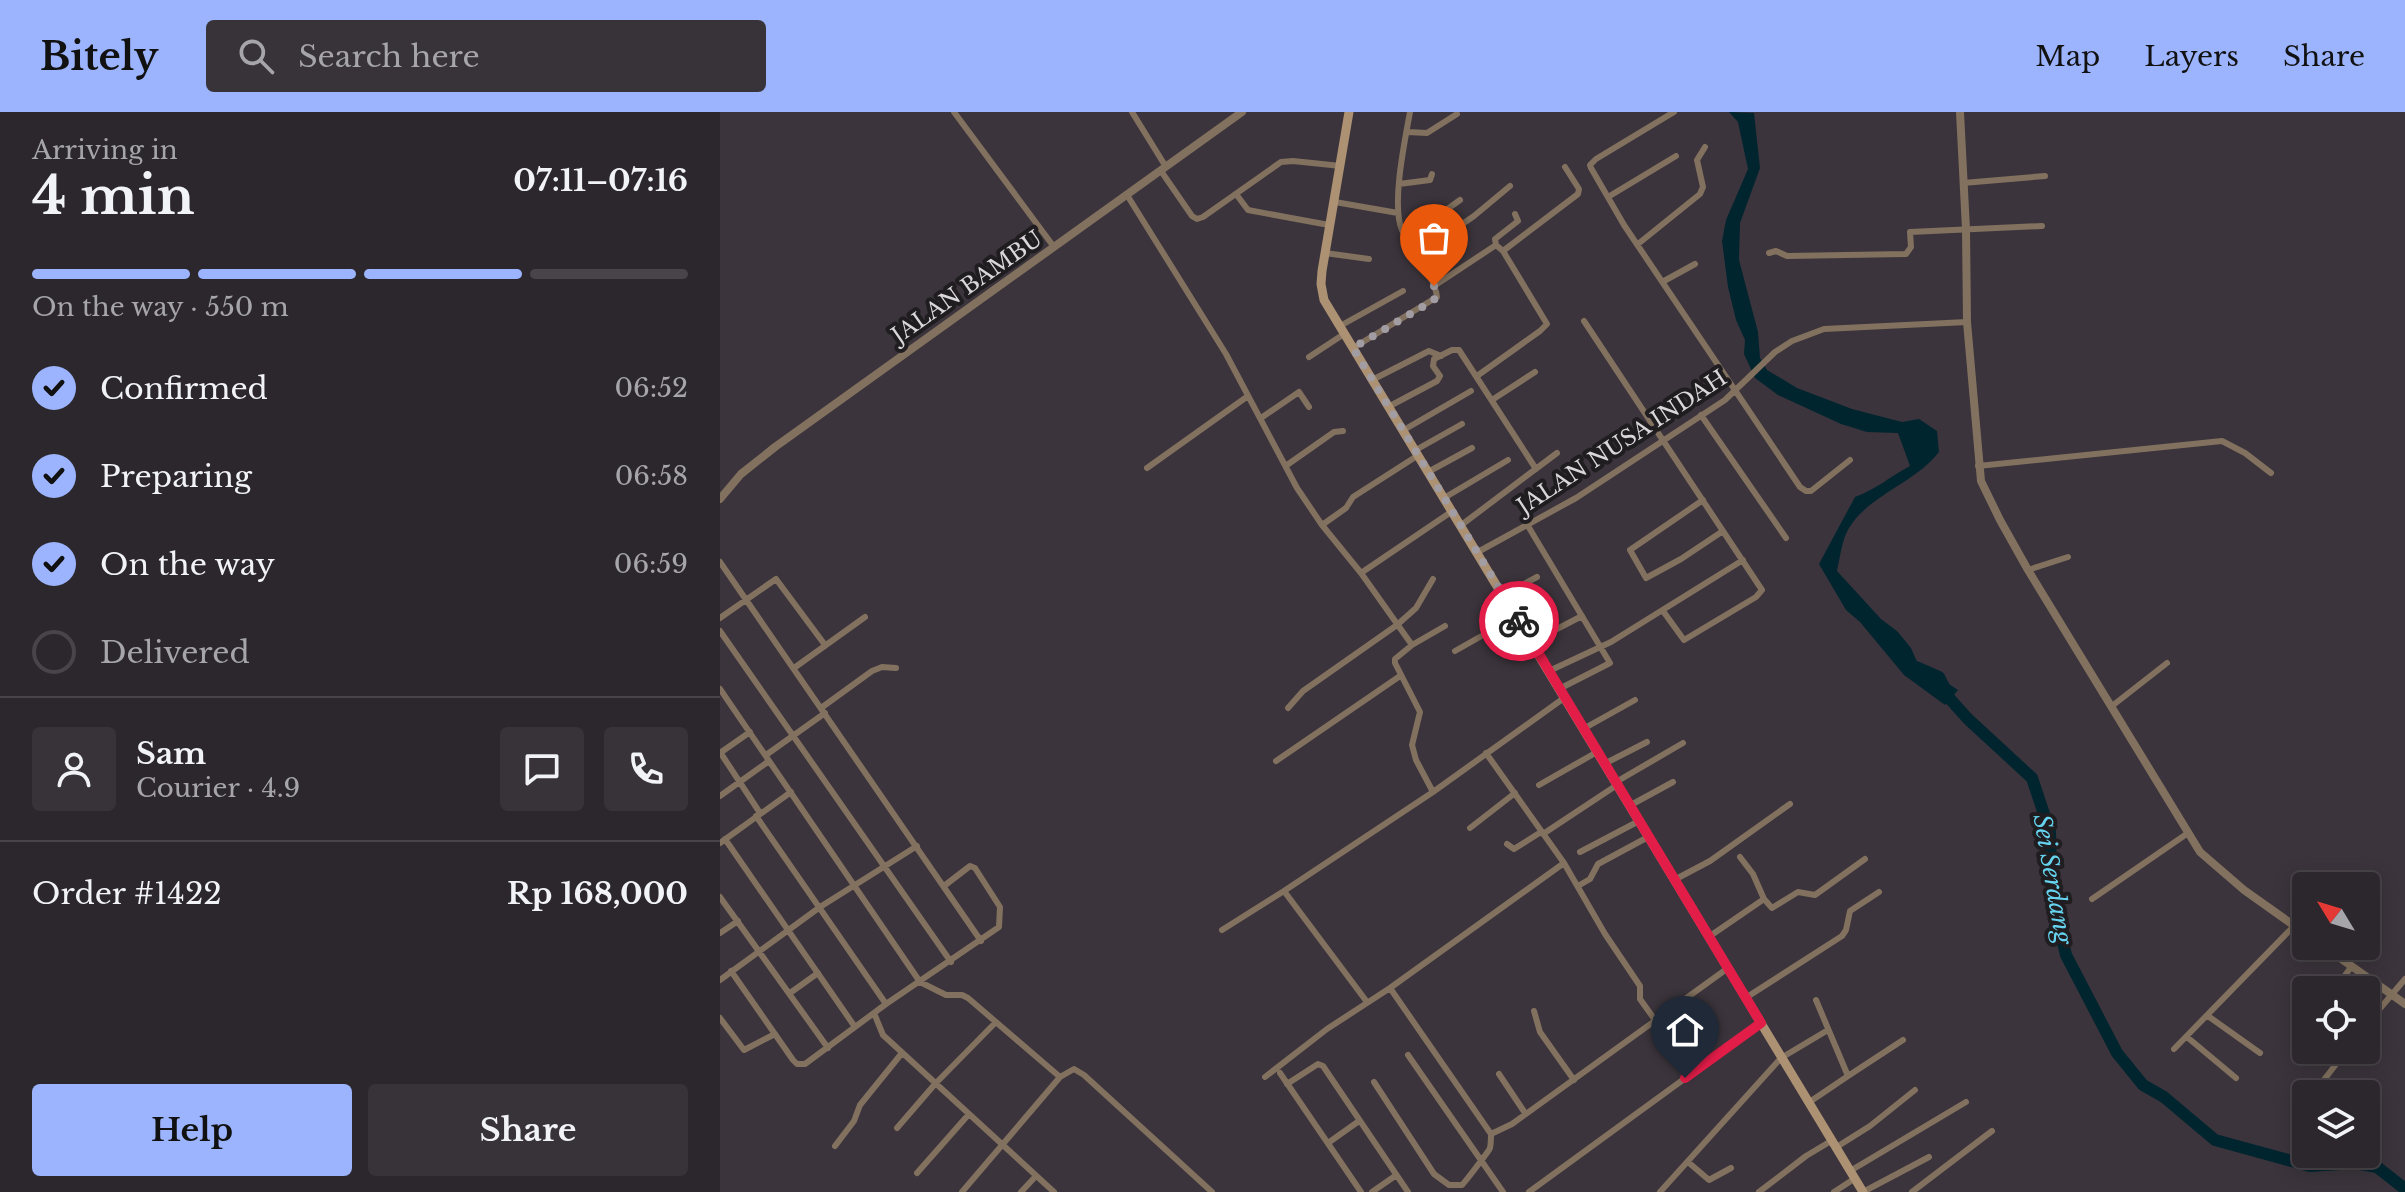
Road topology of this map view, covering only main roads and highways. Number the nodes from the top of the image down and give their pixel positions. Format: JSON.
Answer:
{"nodes":[{"id":1,"x":1349,"y":112,"type":"edge"},
{"id":2,"x":1863,"y":1192,"type":"edge"}],
"edges":[{"from":1,"to":2,"type":"main road"}]}
